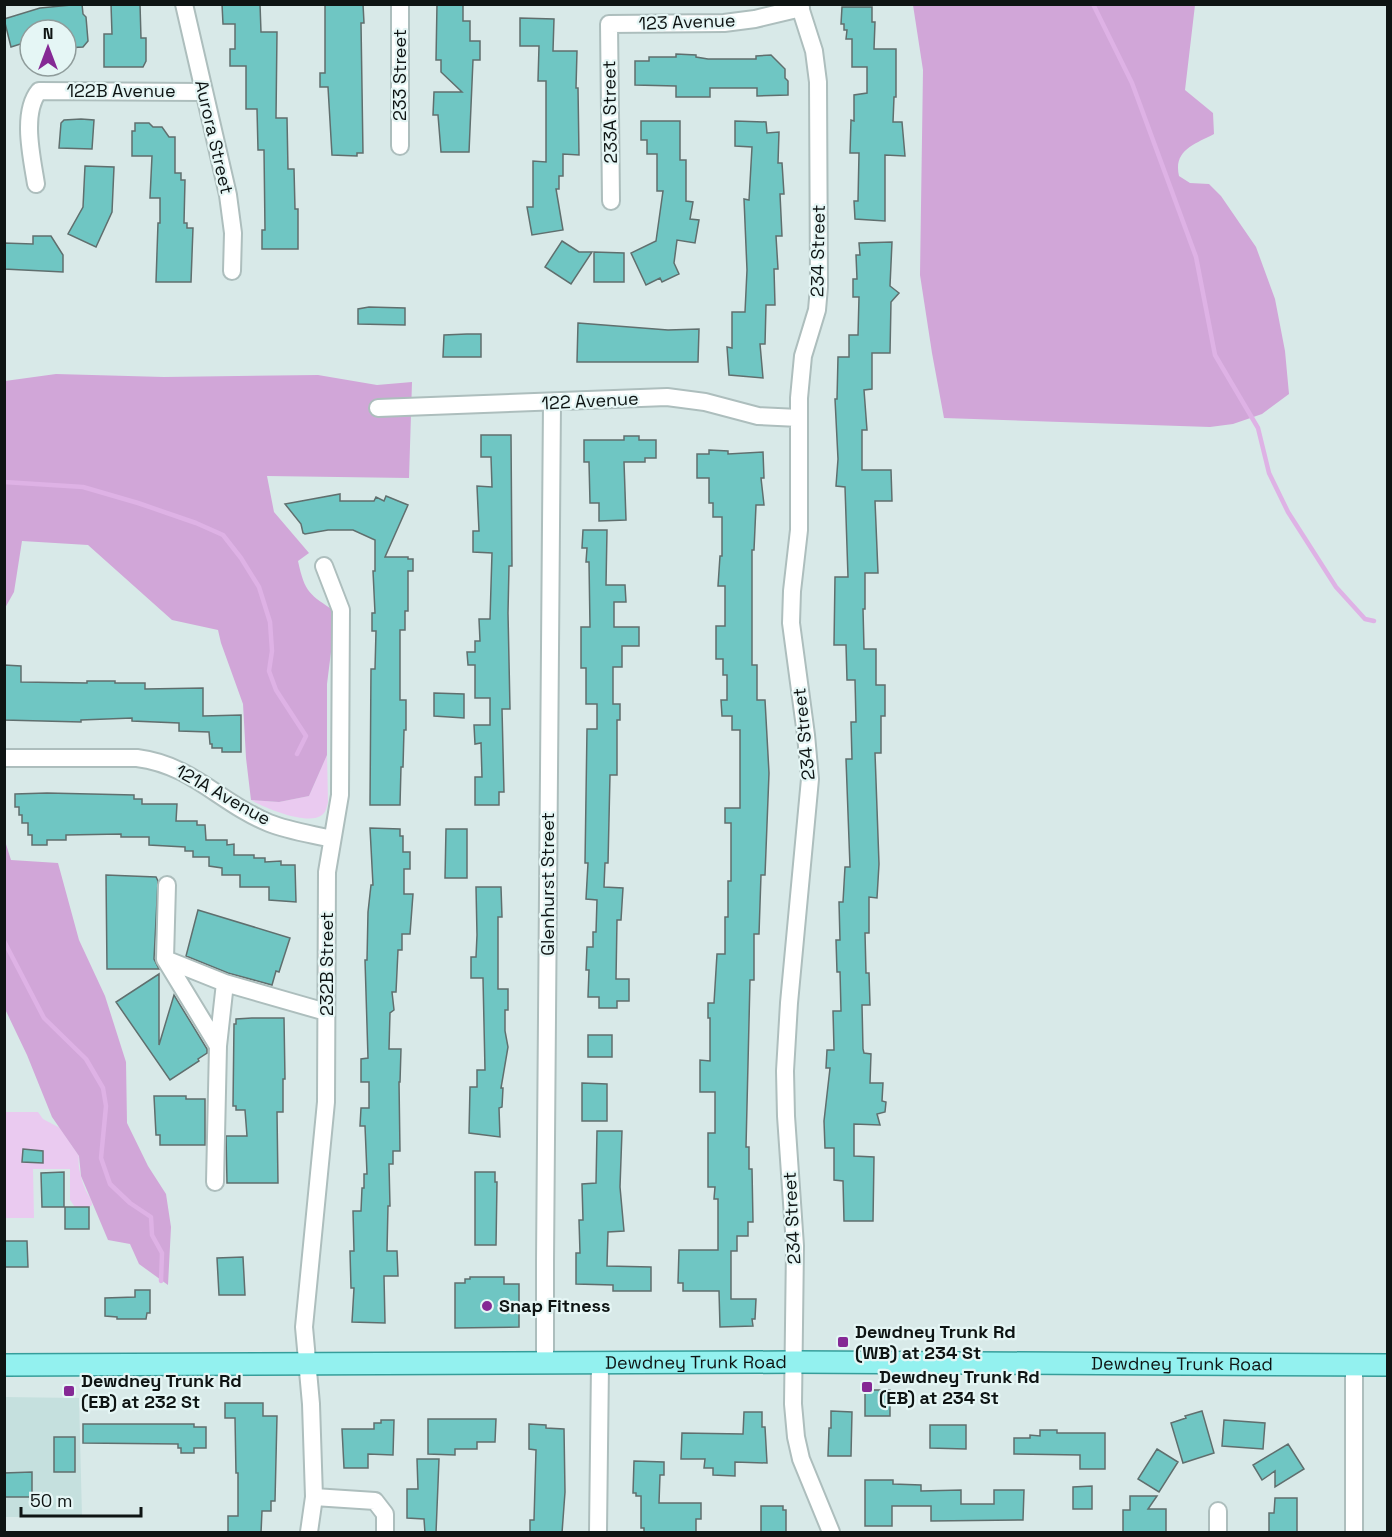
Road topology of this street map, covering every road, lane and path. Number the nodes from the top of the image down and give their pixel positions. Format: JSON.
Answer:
{"nodes":[{"id":1,"x":184,"y":4,"type":"edge"},
{"id":2,"x":400,"y":4,"type":"edge"},
{"id":3,"x":800,"y":6,"type":"edge"},
{"id":4,"x":609,"y":24,"type":"joint"},
{"id":5,"x":204,"y":92,"type":"junction"},
{"id":6,"x":400,"y":146,"type":"dead end"},
{"id":7,"x":36,"y":184,"type":"dead end"},
{"id":8,"x":611,"y":201,"type":"dead end"},
{"id":9,"x":232,"y":271,"type":"dead end"},
{"id":10,"x":552,"y":403,"type":"junction"},
{"id":11,"x":378,"y":408,"type":"dead end"},
{"id":12,"x":799,"y":418,"type":"junction"},
{"id":13,"x":324,"y":566,"type":"dead end"},
{"id":14,"x":4,"y":759,"type":"edge"},
{"id":15,"x":332,"y":839,"type":"junction"},
{"id":16,"x":167,"y":885,"type":"dead end"},
{"id":17,"x":165,"y":959,"type":"junction"},
{"id":18,"x":225,"y":983,"type":"junction"},
{"id":19,"x":326,"y":1012,"type":"junction"},
{"id":20,"x":218,"y":1046,"type":"junction"},
{"id":21,"x":215,"y":1182,"type":"dead end"},
{"id":22,"x":795,"y":1362,"type":"junction"},
{"id":23,"x":545,"y":1364,"type":"junction"},
{"id":24,"x":600,"y":1364,"type":"junction"},
{"id":25,"x":4,"y":1365,"type":"edge"},
{"id":26,"x":306,"y":1365,"type":"junction"},
{"id":27,"x":1354,"y":1365,"type":"junction"},
{"id":28,"x":1388,"y":1365,"type":"edge"},
{"id":29,"x":314,"y":1497,"type":"junction"},
{"id":30,"x":1218,"y":1511,"type":"dead end"},
{"id":31,"x":309,"y":1533,"type":"edge"},
{"id":32,"x":386,"y":1533,"type":"edge"},
{"id":33,"x":598,"y":1533,"type":"edge"},
{"id":34,"x":831,"y":1533,"type":"edge"},
{"id":35,"x":1218,"y":1533,"type":"edge"},
{"id":36,"x":1354,"y":1533,"type":"edge"}],
"edges":[{"from":1,"to":5,"type":"street","name":"Aurora Street"},
{"from":2,"to":6,"type":"street","name":"233 Street"},
{"from":3,"to":4,"type":"street","name":"123 Avenue"},
{"from":3,"to":12,"type":"street","name":"234 Street"},
{"from":4,"to":8,"type":"street","name":"233A Street"},
{"from":5,"to":7,"type":"street","name":"122B Avenue"},
{"from":5,"to":9,"type":"street","name":"Aurora Street"},
{"from":10,"to":11,"type":"street","name":"122 Avenue"},
{"from":10,"to":12,"type":"street","name":"122 Avenue"},
{"from":10,"to":23,"type":"street","name":"Glenhurst Street"},
{"from":12,"to":22,"type":"street","name":"234 Street"},
{"from":13,"to":15,"type":"street","name":"232B Street"},
{"from":14,"to":15,"type":"street","name":"121A Avenue"},
{"from":15,"to":19,"type":"street","name":"232B Street"},
{"from":16,"to":17,"type":"street"},
{"from":17,"to":18,"type":"street"},
{"from":17,"to":20,"type":"street"},
{"from":18,"to":19,"type":"street"},
{"from":18,"to":20,"type":"street"},
{"from":19,"to":26,"type":"street","name":"232B Street"},
{"from":20,"to":21,"type":"street"},
{"from":22,"to":24,"type":"main road","name":"Dewdney Trunk Road"},
{"from":22,"to":27,"type":"main road","name":"Dewdney Trunk Road"},
{"from":22,"to":34,"type":"street","name":"234 Street"},
{"from":23,"to":24,"type":"main road","name":"Dewdney Trunk Road"},
{"from":23,"to":26,"type":"main road","name":"Dewdney Trunk Road"},
{"from":24,"to":33,"type":"street"},
{"from":25,"to":26,"type":"main road","name":"Dewdney Trunk Road"},
{"from":26,"to":29,"type":"street","name":"232B Street"},
{"from":27,"to":28,"type":"main road","name":"Dewdney Trunk Road"},
{"from":27,"to":36,"type":"street"},
{"from":29,"to":31,"type":"street","name":"232B Street"},
{"from":29,"to":32,"type":"street"},
{"from":30,"to":35,"type":"street"}]}
